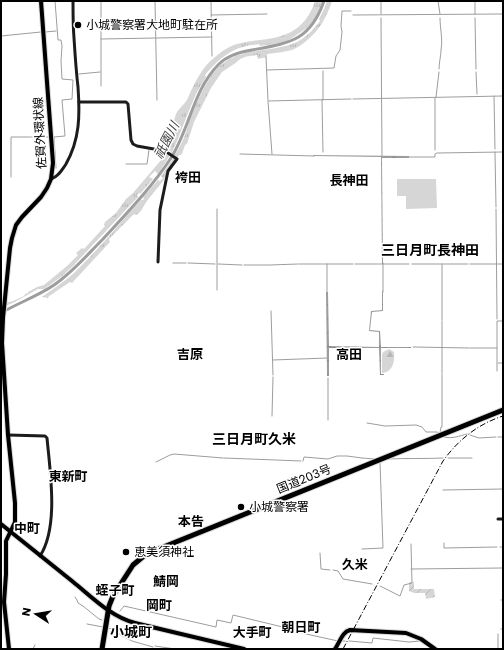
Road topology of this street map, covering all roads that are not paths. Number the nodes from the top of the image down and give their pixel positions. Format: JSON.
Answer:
{"nodes":[{"id":1,"x":40,"y":1,"type":"edge"},
{"id":2,"x":73,"y":1,"type":"edge"},
{"id":3,"x":79,"y":102,"type":"junction"},
{"id":4,"x":51,"y":179,"type":"junction"},
{"id":5,"x":158,"y":262,"type":"dead end"},
{"id":6,"x":2,"y":353,"type":"edge"},
{"id":7,"x":503,"y":410,"type":"edge"},
{"id":8,"x":8,"y":435,"type":"junction"},
{"id":9,"x":498,"y":519,"type":"dead end"},
{"id":10,"x":503,"y":519,"type":"edge"},
{"id":11,"x":1,"y":524,"type":"edge"},
{"id":12,"x":10,"y":531,"type":"junction"},
{"id":13,"x":40,"y":556,"type":"junction"},
{"id":14,"x":108,"y":610,"type":"junction"},
{"id":15,"x":9,"y":649,"type":"edge"},
{"id":16,"x":102,"y":649,"type":"edge"},
{"id":17,"x":244,"y":649,"type":"edge"},
{"id":18,"x":335,"y":649,"type":"edge"},
{"id":19,"x":435,"y":649,"type":"edge"}],
"edges":[{"from":1,"to":4,"type":"main road","name":"佐賀外環状線"},
{"from":2,"to":3,"type":"street"},
{"from":3,"to":4,"type":"street"},
{"from":3,"to":5,"type":"street"},
{"from":4,"to":6,"type":"main road","name":"佐賀外環状線"},
{"from":6,"to":8,"type":"main road","name":"佐賀外環状線"},
{"from":7,"to":14,"type":"highway","name":"国道203号"},
{"from":8,"to":12,"type":"main road","name":"佐賀外環状線"},
{"from":8,"to":13,"type":"street"},
{"from":9,"to":10,"type":"street"},
{"from":11,"to":12,"type":"main road"},
{"from":12,"to":13,"type":"main road"},
{"from":12,"to":15,"type":"main road","name":"佐賀外環状線"},
{"from":13,"to":14,"type":"main road"},
{"from":14,"to":16,"type":"highway","name":"国道203号"},
{"from":14,"to":17,"type":"main road"},
{"from":18,"to":19,"type":"main road"}]}
